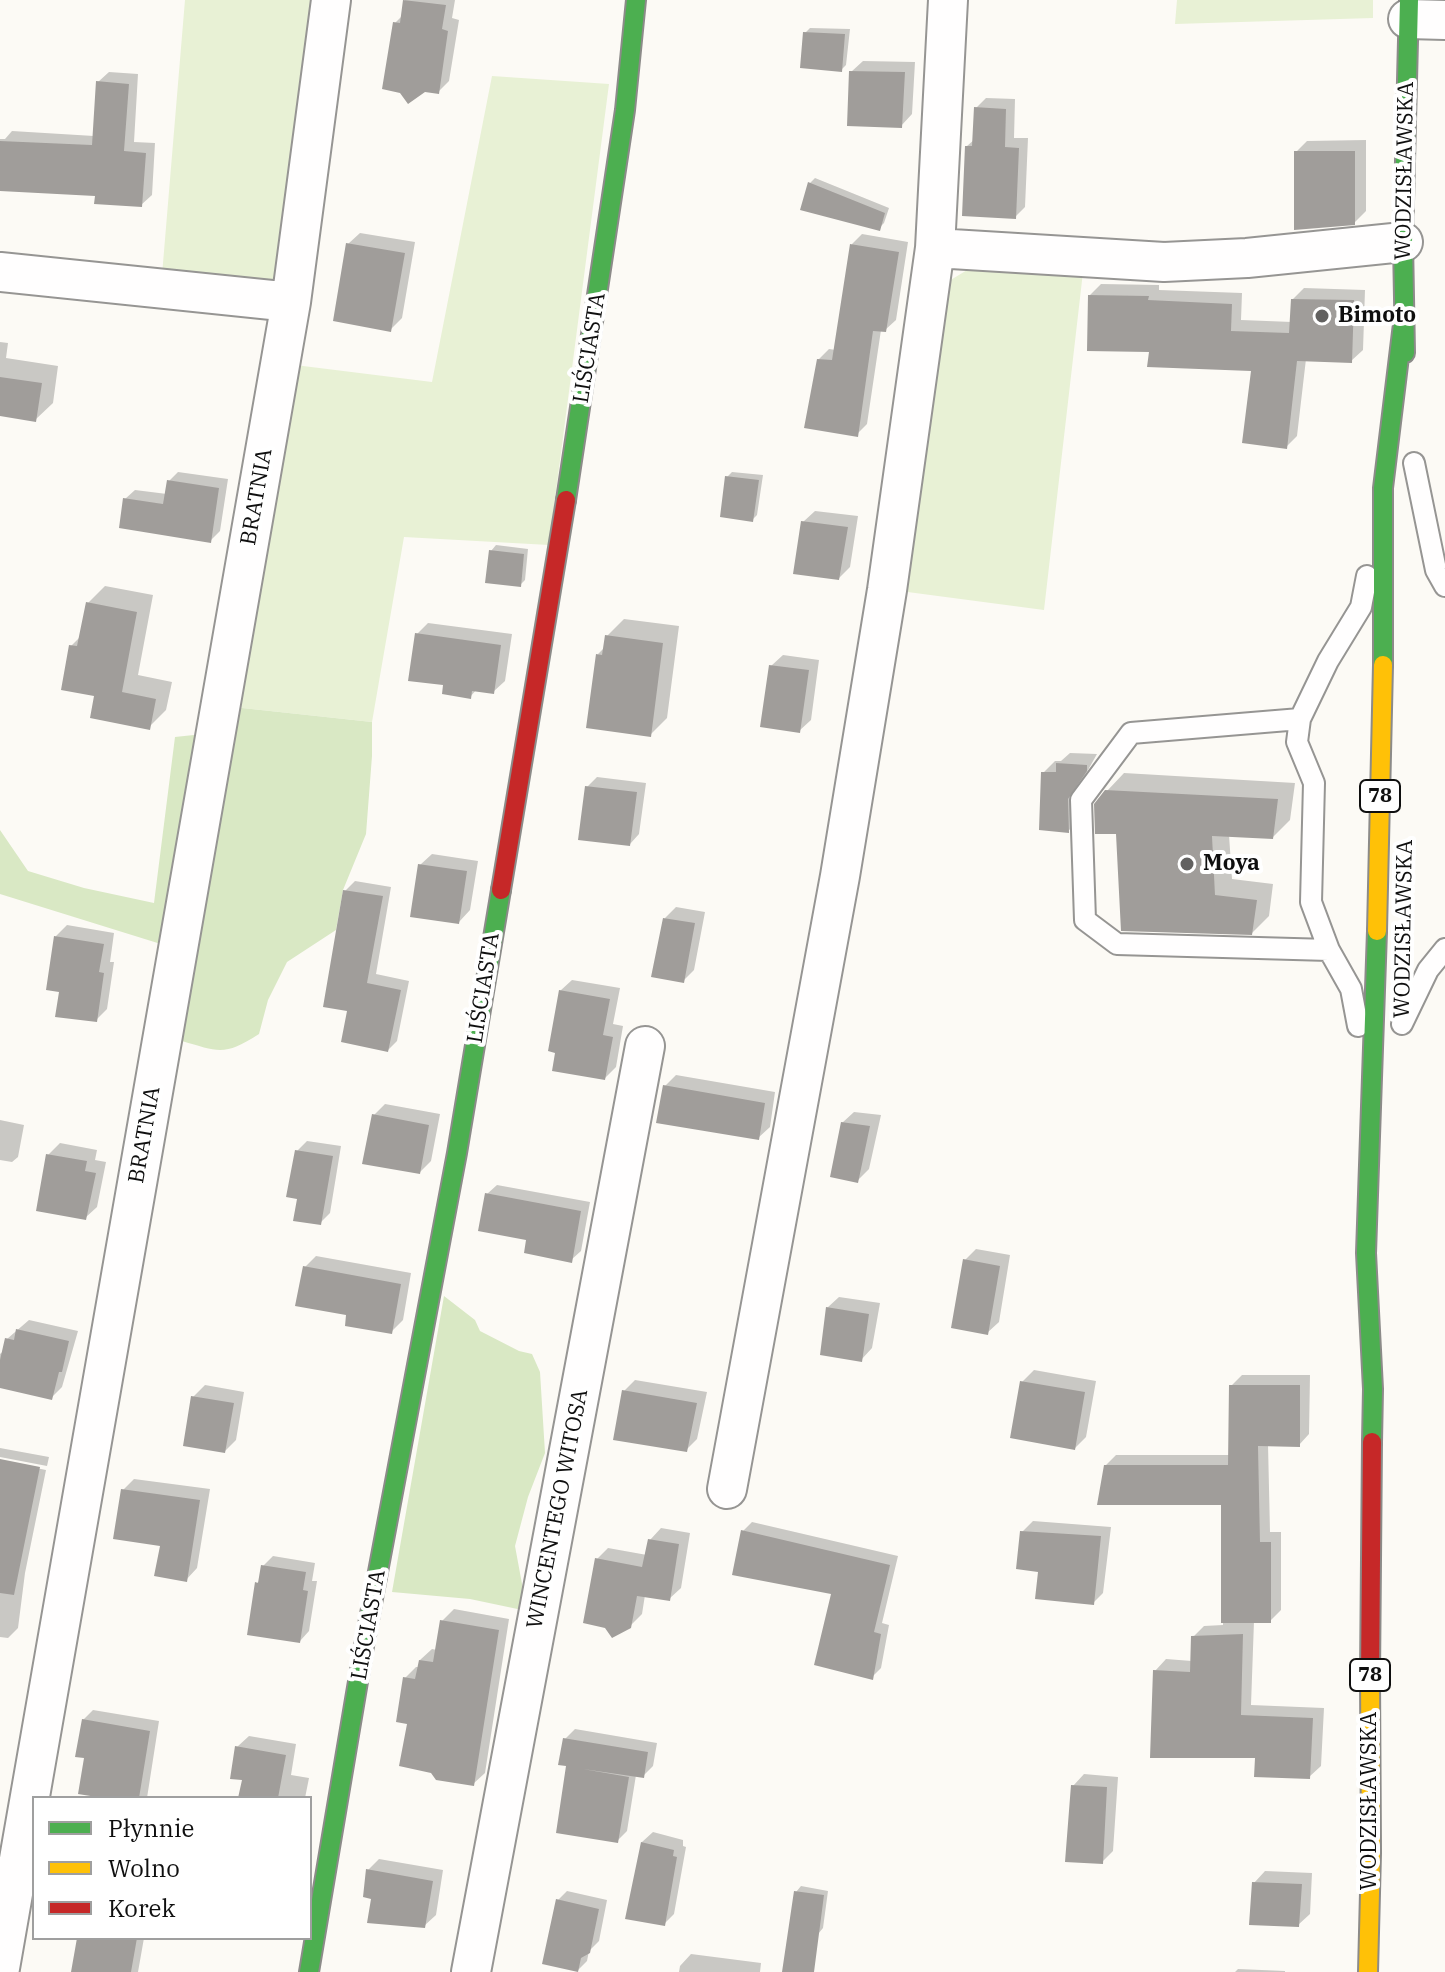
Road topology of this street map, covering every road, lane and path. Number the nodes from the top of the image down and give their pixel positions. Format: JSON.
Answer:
{"nodes":[{"id":1,"x":331,"y":0,"type":"edge"},
{"id":2,"x":636,"y":0,"type":"edge"},
{"id":3,"x":948,"y":0,"type":"edge"},
{"id":4,"x":1421,"y":13,"type":"edge"},
{"id":5,"x":1403,"y":242,"type":"junction"},
{"id":6,"x":935,"y":248,"type":"junction"},
{"id":7,"x":0,"y":272,"type":"edge"},
{"id":8,"x":291,"y":302,"type":"junction"},
{"id":9,"x":1403,"y":324,"type":"junction"},
{"id":10,"x":1410,"y":417,"type":"dead end"},
{"id":11,"x":1413,"y":455,"type":"joint"},
{"id":12,"x":1383,"y":488,"type":"junction"},
{"id":13,"x":1412,"y":541,"type":"dead end"},
{"id":14,"x":1445,"y":586,"type":"edge"},
{"id":15,"x":1300,"y":719,"type":"junction"},
{"id":16,"x":1445,"y":949,"type":"edge"},
{"id":17,"x":1329,"y":950,"type":"junction"},
{"id":18,"x":1403,"y":977,"type":"dead end"},
{"id":19,"x":1402,"y":1032,"type":"joint"},
{"id":20,"x":645,"y":1046,"type":"dead end"},
{"id":21,"x":1372,"y":1105,"type":"junction"},
{"id":22,"x":1387,"y":1299,"type":"dead end"},
{"id":23,"x":1373,"y":1389,"type":"junction"},
{"id":24,"x":727,"y":1489,"type":"dead end"},
{"id":25,"x":0,"y":1968,"type":"edge"},
{"id":26,"x":309,"y":1972,"type":"edge"},
{"id":27,"x":471,"y":1972,"type":"edge"},
{"id":28,"x":1368,"y":1972,"type":"edge"}],
"edges":[{"from":1,"to":8,"type":"street","name":"BRATNIA"},
{"from":2,"to":26,"type":"main road","name":"LIŚCIASTA"},
{"from":3,"to":6,"type":"street"},
{"from":4,"to":5,"type":"main road","name":"WODZISŁAWSKA","number":"78"},
{"from":5,"to":6,"type":"street"},
{"from":5,"to":9,"type":"main road","name":"WODZISŁAWSKA","number":"78"},
{"from":6,"to":24,"type":"street"},
{"from":7,"to":8,"type":"street"},
{"from":8,"to":25,"type":"street","name":"BRATNIA"},
{"from":9,"to":10,"type":"main road","name":"WODZISŁAWSKA","number":"78"},
{"from":9,"to":12,"type":"main road","name":"WODZISŁAWSKA","number":"78"},
{"from":11,"to":13,"type":"main road"},
{"from":11,"to":14,"type":"lane"},
{"from":12,"to":15,"type":"lane"},
{"from":12,"to":21,"type":"main road","name":"WODZISŁAWSKA","number":"78"},
{"from":15,"to":17,"type":"lane"},
{"from":15,"to":17,"type":"lane"},
{"from":16,"to":19,"type":"lane"},
{"from":17,"to":21,"type":"lane"},
{"from":18,"to":19,"type":"main road","name":"WODZISŁAWSKA"},
{"from":20,"to":27,"type":"street","name":"WINCENTEGO WITOSA"},
{"from":21,"to":23,"type":"main road","name":"WODZISŁAWSKA","number":"78"},
{"from":22,"to":23,"type":"main road","name":"WODZISŁAWSKA","number":"78"},
{"from":23,"to":28,"type":"main road","name":"WODZISŁAWSKA","number":"78"}]}
